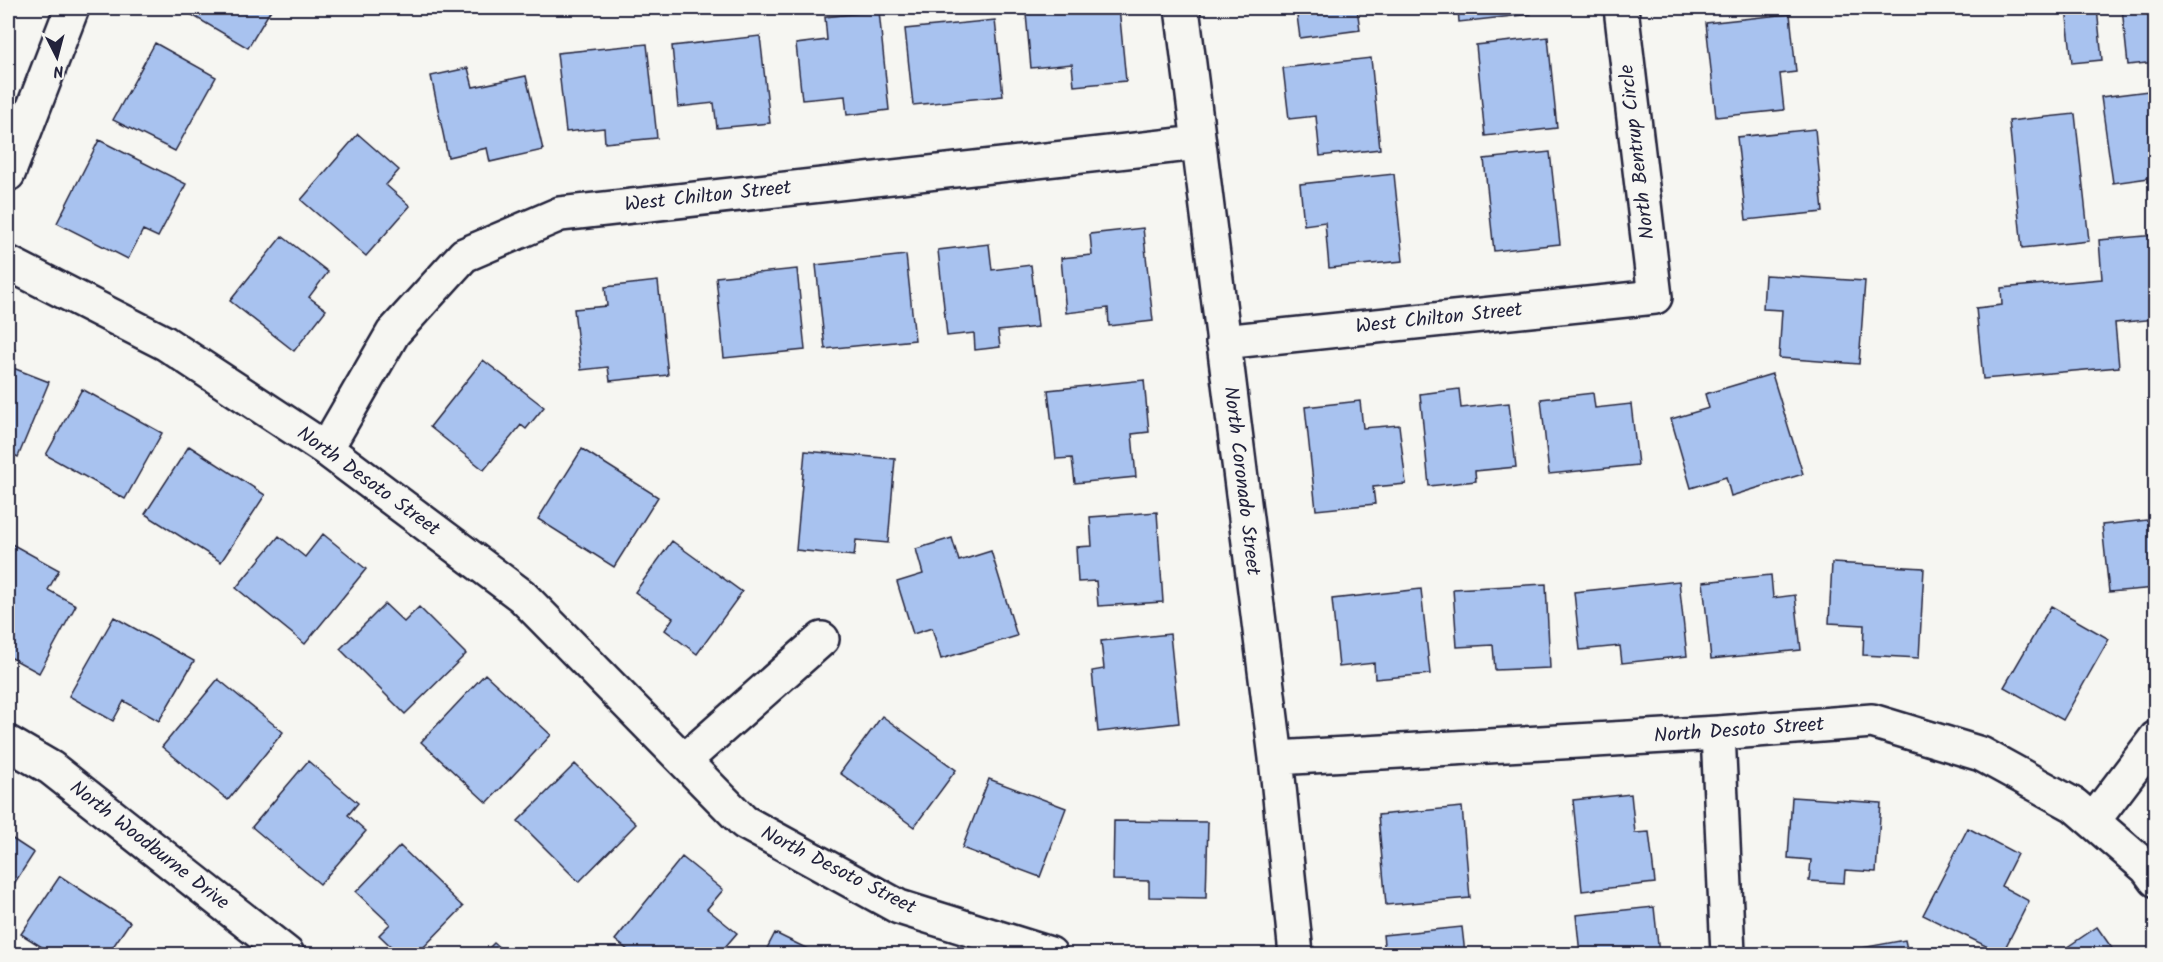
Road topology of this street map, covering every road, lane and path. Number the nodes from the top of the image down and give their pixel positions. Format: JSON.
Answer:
{"nodes":[{"id":1,"x":72,"y":8,"type":"edge"},
{"id":2,"x":1182,"y":8,"type":"edge"},
{"id":3,"x":1621,"y":8,"type":"edge"},
{"id":4,"x":1198,"y":143,"type":"junction"},
{"id":5,"x":8,"y":174,"type":"edge"},
{"id":6,"x":8,"y":263,"type":"edge"},
{"id":7,"x":1655,"y":297,"type":"joint"},
{"id":8,"x":1223,"y":342,"type":"junction"},
{"id":9,"x":326,"y":449,"type":"junction"},
{"id":10,"x":822,"y":639,"type":"dead end"},
{"id":11,"x":1718,"y":733,"type":"junction"},
{"id":12,"x":2156,"y":738,"type":"edge"},
{"id":13,"x":8,"y":743,"type":"edge"},
{"id":14,"x":1276,"y":758,"type":"junction"},
{"id":15,"x":684,"y":760,"type":"junction"},
{"id":16,"x":2093,"y":821,"type":"junction"},
{"id":17,"x":2156,"y":880,"type":"edge"},
{"id":18,"x":287,"y":954,"type":"edge"},
{"id":19,"x":1050,"y":954,"type":"edge"},
{"id":20,"x":1296,"y":954,"type":"edge"},
{"id":21,"x":1728,"y":954,"type":"edge"}],
"edges":[{"from":1,"to":5,"type":"street"},
{"from":2,"to":4,"type":"street","name":"North Coronado Street"},
{"from":3,"to":7,"type":"street","name":"North Bentrup Circle"},
{"from":4,"to":8,"type":"street","name":"North Coronado Street"},
{"from":4,"to":9,"type":"street","name":"West Chilton Street"},
{"from":6,"to":9,"type":"street","name":"North Desoto Street"},
{"from":7,"to":8,"type":"street","name":"West Chilton Street"},
{"from":8,"to":14,"type":"street","name":"North Coronado Street"},
{"from":9,"to":15,"type":"street","name":"North Desoto Street"},
{"from":10,"to":15,"type":"street"},
{"from":11,"to":14,"type":"street","name":"North Desoto Street"},
{"from":11,"to":16,"type":"street","name":"North Desoto Street"},
{"from":11,"to":21,"type":"street"},
{"from":12,"to":16,"type":"street"},
{"from":13,"to":18,"type":"street","name":"North Woodburne Drive"},
{"from":14,"to":20,"type":"street","name":"North Coronado Street"},
{"from":15,"to":19,"type":"street","name":"North Desoto Street"},
{"from":16,"to":17,"type":"street","name":"North Desoto Street"}]}
